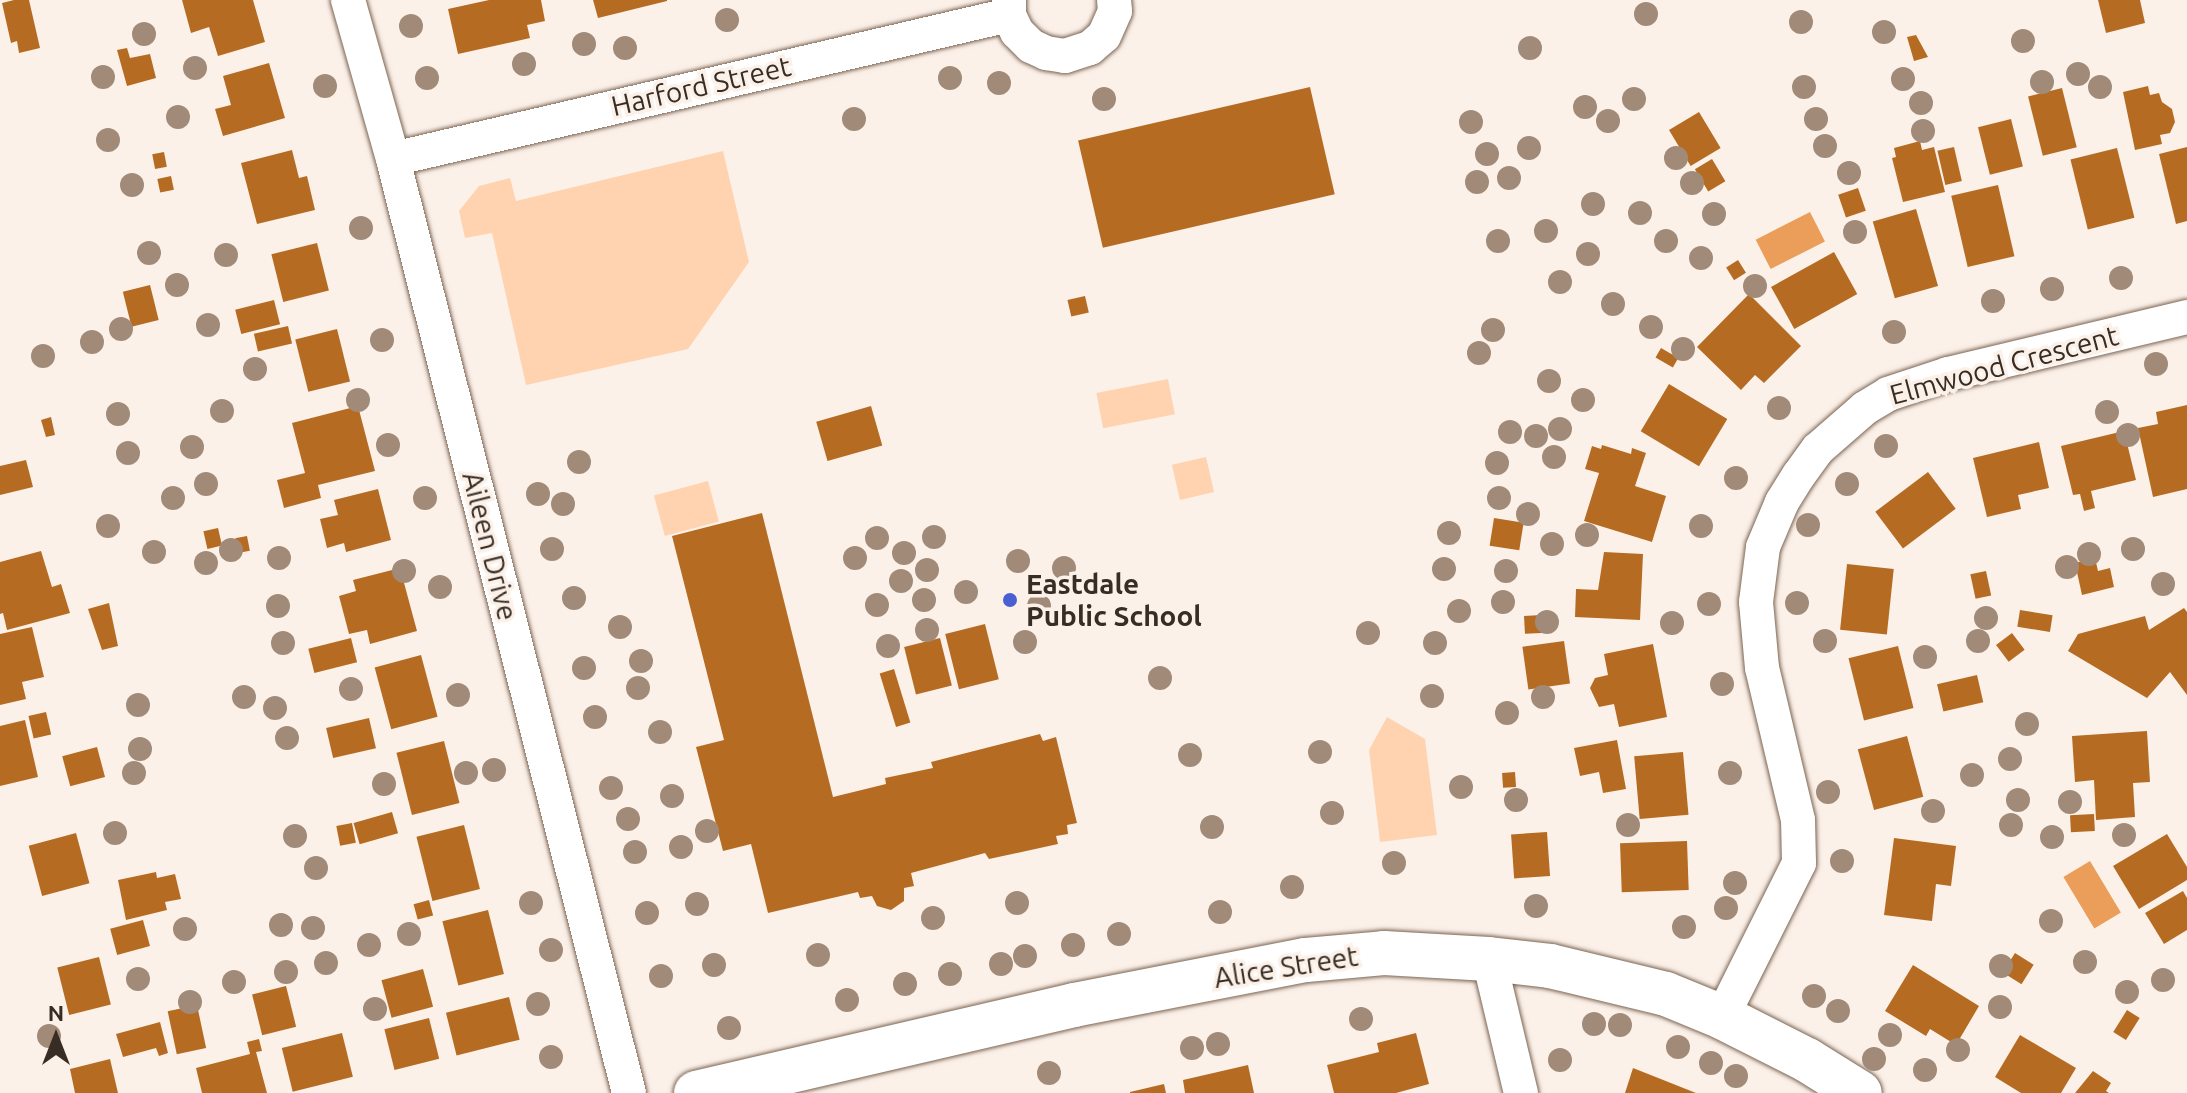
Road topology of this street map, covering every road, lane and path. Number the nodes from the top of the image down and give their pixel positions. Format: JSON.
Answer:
{"nodes":[{"id":1,"x":348,"y":0,"type":"edge"},
{"id":2,"x":1114,"y":0,"type":"edge"},
{"id":3,"x":1009,"y":8,"type":"edge"},
{"id":4,"x":393,"y":159,"type":"junction"},
{"id":5,"x":2187,"y":317,"type":"edge"},
{"id":6,"x":1489,"y":959,"type":"junction"},
{"id":7,"x":1722,"y":1017,"type":"junction"},
{"id":8,"x":629,"y":1093,"type":"edge"},
{"id":9,"x":696,"y":1093,"type":"edge"},
{"id":10,"x":1521,"y":1093,"type":"edge"},
{"id":11,"x":1860,"y":1093,"type":"edge"}],
"edges":[{"from":1,"to":4,"type":"street","name":"Aileen Drive"},
{"from":2,"to":3,"type":"street","name":"Harford Street"},
{"from":3,"to":4,"type":"street","name":"Harford Street"},
{"from":4,"to":8,"type":"street","name":"Aileen Drive"},
{"from":5,"to":7,"type":"street","name":"Elmwood Crescent"},
{"from":6,"to":7,"type":"street","name":"Alice Street"},
{"from":6,"to":9,"type":"street","name":"Alice Street"},
{"from":6,"to":10,"type":"street"},
{"from":7,"to":11,"type":"street","name":"Alice Street"}]}
